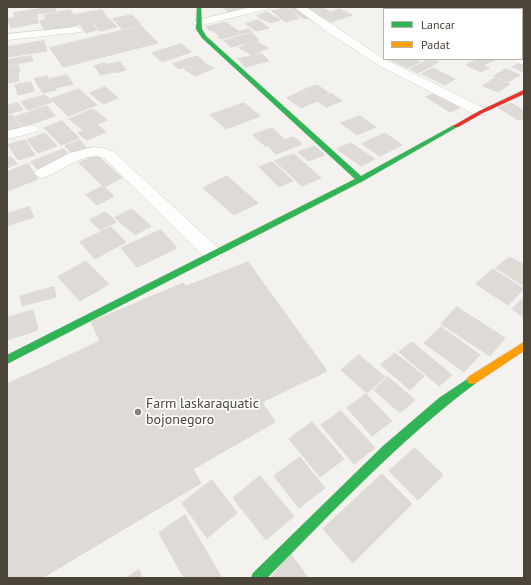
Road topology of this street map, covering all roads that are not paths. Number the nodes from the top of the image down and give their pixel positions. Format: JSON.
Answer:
{"nodes":[{"id":1,"x":199,"y":7,"type":"edge"},
{"id":2,"x":264,"y":7,"type":"edge"},
{"id":3,"x":299,"y":7,"type":"edge"},
{"id":4,"x":198,"y":23,"type":"junction"},
{"id":5,"x":77,"y":30,"type":"dead end"},
{"id":6,"x":7,"y":37,"type":"edge"},
{"id":7,"x":524,"y":92,"type":"edge"},
{"id":8,"x":481,"y":112,"type":"junction"},
{"id":9,"x":30,"y":129,"type":"dead end"},
{"id":10,"x":7,"y":135,"type":"edge"},
{"id":11,"x":42,"y":173,"type":"dead end"},
{"id":12,"x":360,"y":179,"type":"junction"},
{"id":13,"x":213,"y":254,"type":"junction"},
{"id":14,"x":524,"y":346,"type":"edge"},
{"id":15,"x":7,"y":360,"type":"edge"},
{"id":16,"x":258,"y":578,"type":"edge"}],
"edges":[{"from":1,"to":4,"type":"street"},
{"from":2,"to":4,"type":"street"},
{"from":3,"to":8,"type":"street"},
{"from":4,"to":12,"type":"street"},
{"from":5,"to":6,"type":"street"},
{"from":7,"to":8,"type":"street"},
{"from":8,"to":12,"type":"street"},
{"from":9,"to":10,"type":"street"},
{"from":11,"to":13,"type":"street"},
{"from":12,"to":13,"type":"street"},
{"from":13,"to":15,"type":"street"},
{"from":14,"to":16,"type":"street"}]}
